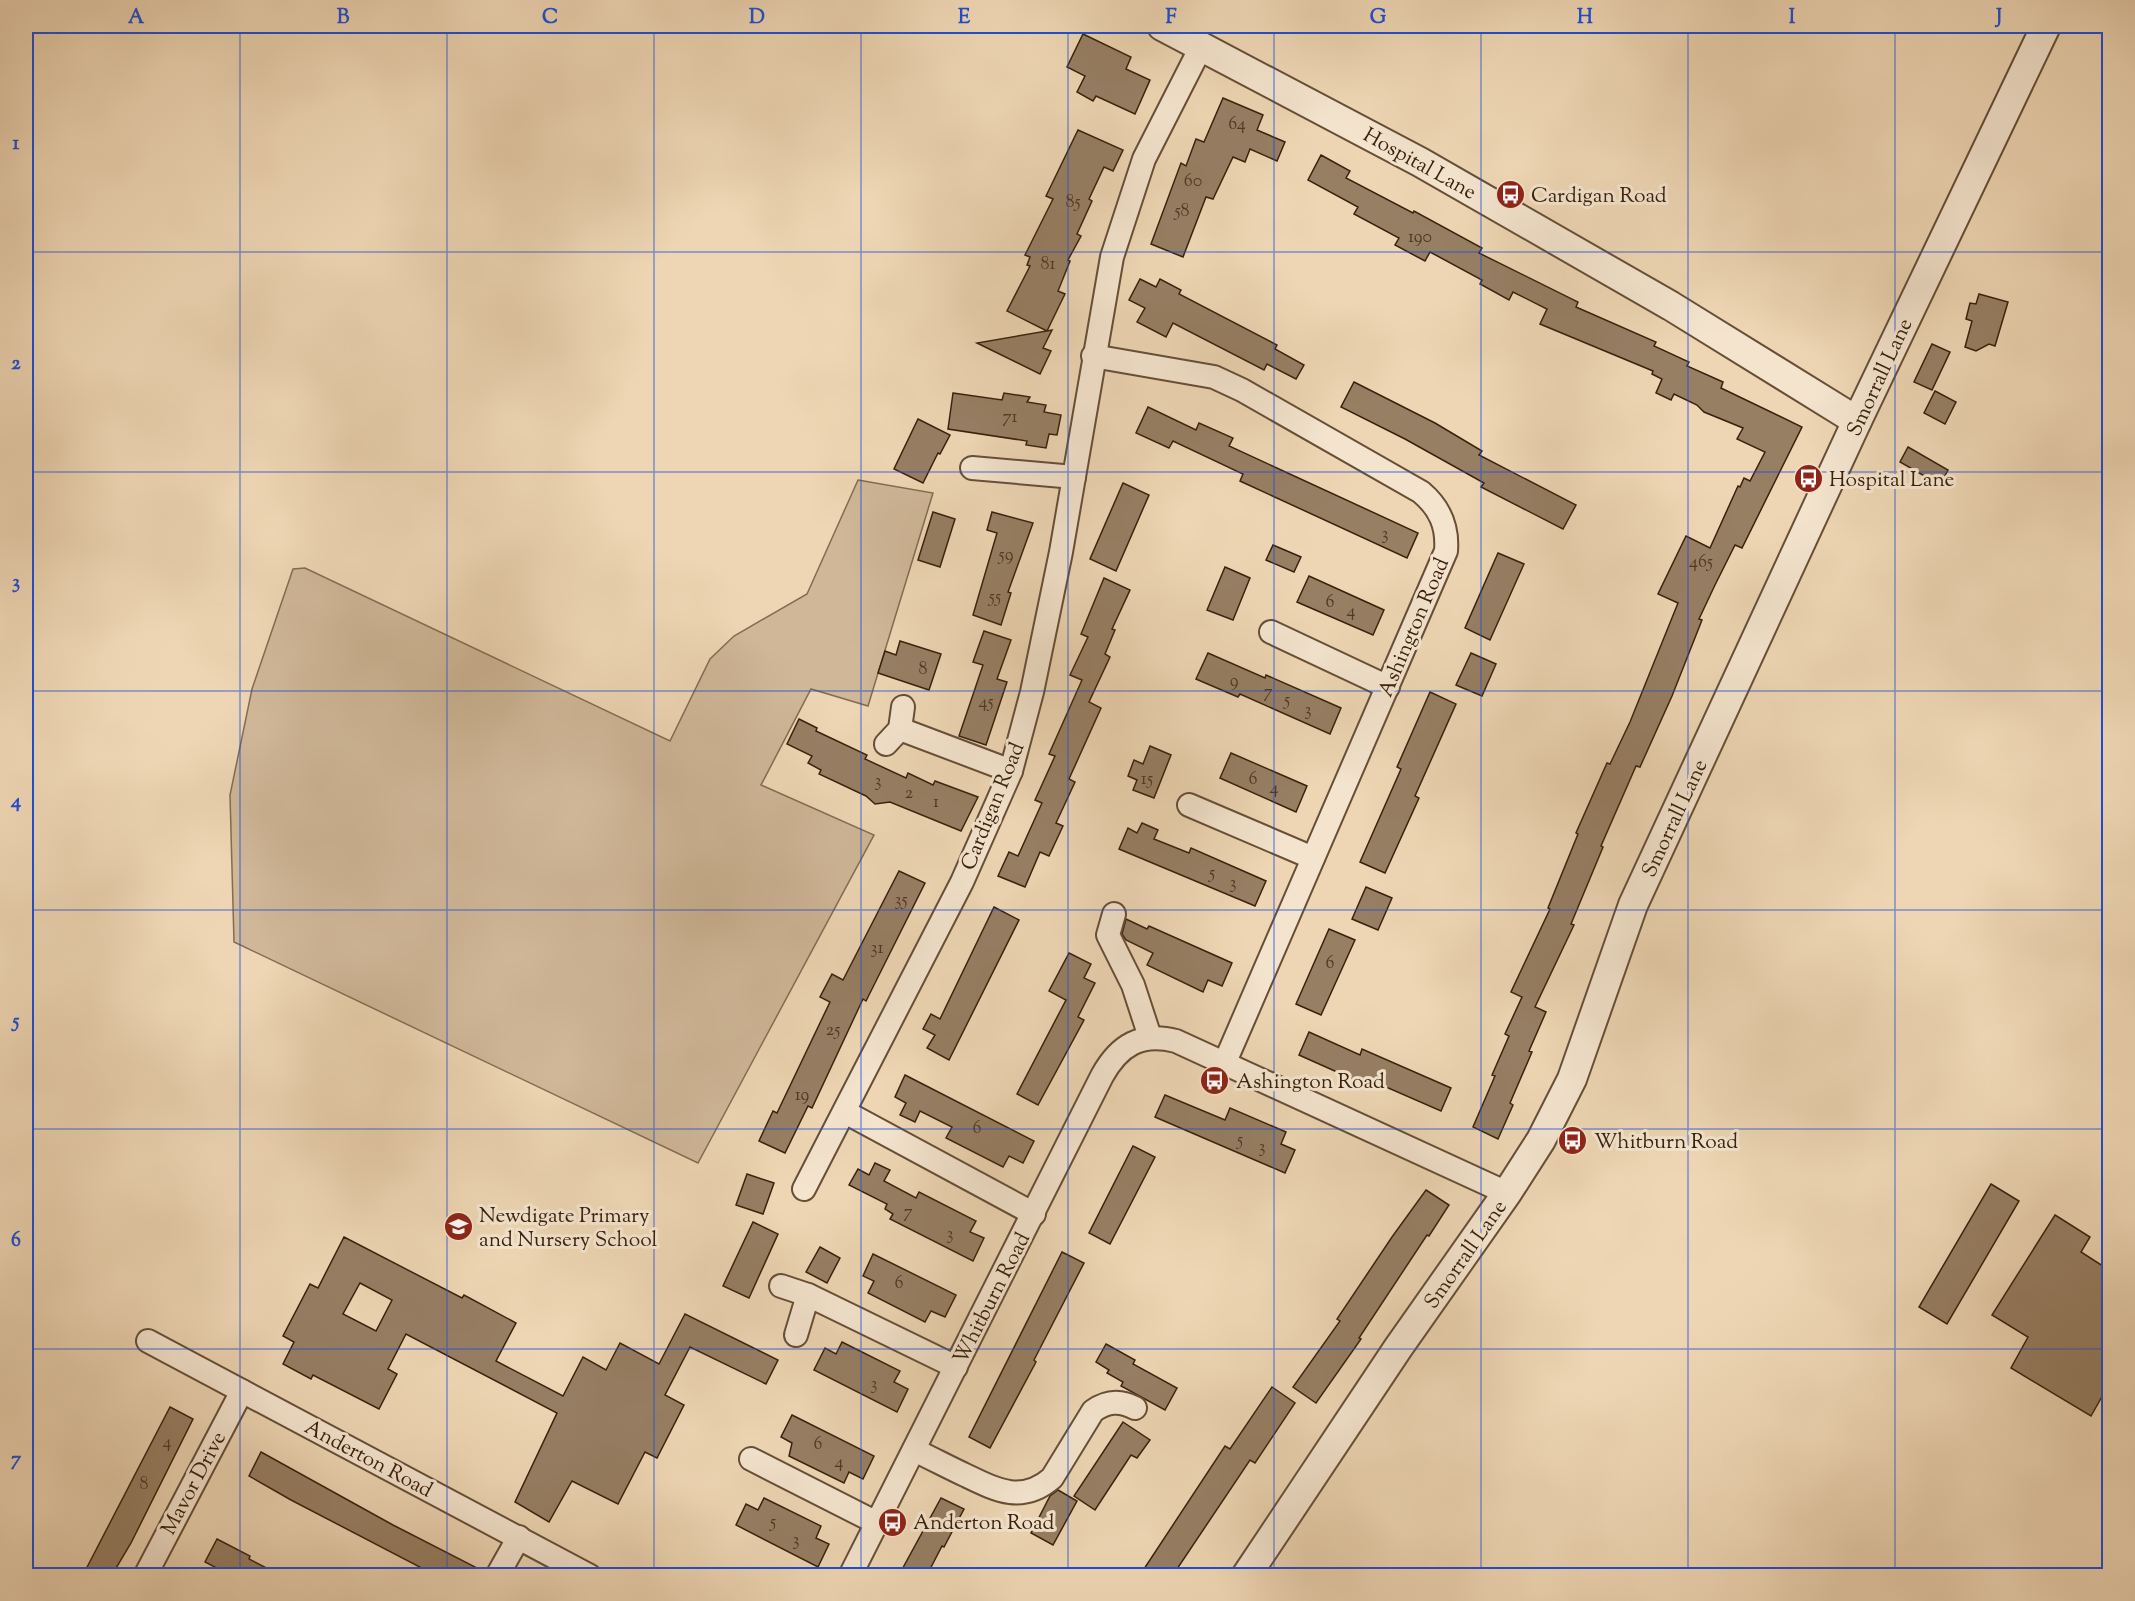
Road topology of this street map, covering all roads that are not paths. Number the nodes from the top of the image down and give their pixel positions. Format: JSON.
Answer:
{"nodes":[{"id":1,"x":1162,"y":26,"type":"edge"},
{"id":2,"x":2046,"y":26,"type":"edge"},
{"id":3,"x":1202,"y":45,"type":"junction"},
{"id":4,"x":1093,"y":356,"type":"junction"},
{"id":5,"x":1857,"y":421,"type":"junction"},
{"id":6,"x":972,"y":468,"type":"dead end"},
{"id":7,"x":1074,"y":477,"type":"junction"},
{"id":8,"x":1271,"y":632,"type":"dead end"},
{"id":9,"x":1388,"y":687,"type":"junction"},
{"id":10,"x":896,"y":727,"type":"dead end"},
{"id":11,"x":1011,"y":771,"type":"junction"},
{"id":12,"x":1189,"y":805,"type":"dead end"},
{"id":13,"x":1313,"y":858,"type":"junction"},
{"id":14,"x":1114,"y":915,"type":"dead end"},
{"id":15,"x":1150,"y":1037,"type":"junction"},
{"id":16,"x":1225,"y":1062,"type":"junction"},
{"id":17,"x":845,"y":1112,"type":"junction"},
{"id":18,"x":804,"y":1189,"type":"dead end"},
{"id":19,"x":1507,"y":1193,"type":"junction"},
{"id":20,"x":1034,"y":1214,"type":"junction"},
{"id":21,"x":782,"y":1286,"type":"dead end"},
{"id":22,"x":808,"y":1295,"type":"junction"},
{"id":23,"x":796,"y":1335,"type":"dead end"},
{"id":24,"x":148,"y":1341,"type":"dead end"},
{"id":25,"x":956,"y":1367,"type":"junction"},
{"id":26,"x":242,"y":1391,"type":"junction"},
{"id":27,"x":1135,"y":1408,"type":"dead end"},
{"id":28,"x":914,"y":1450,"type":"junction"},
{"id":29,"x":751,"y":1459,"type":"dead end"},
{"id":30,"x":877,"y":1523,"type":"junction"},
{"id":31,"x":519,"y":1537,"type":"junction"},
{"id":32,"x":151,"y":1573,"type":"edge"},
{"id":33,"x":497,"y":1575,"type":"edge"},
{"id":34,"x":590,"y":1575,"type":"edge"},
{"id":35,"x":850,"y":1575,"type":"edge"},
{"id":36,"x":1246,"y":1575,"type":"edge"}],
"edges":[{"from":1,"to":3,"type":"street","name":"Hospital Lane"},
{"from":2,"to":5,"type":"street","name":"Smorrall Lane"},
{"from":3,"to":4,"type":"street","name":"Cardigan Road"},
{"from":3,"to":5,"type":"street","name":"Hospital Lane"},
{"from":4,"to":7,"type":"street","name":"Cardigan Road"},
{"from":4,"to":9,"type":"street","name":"Ashington Road"},
{"from":5,"to":19,"type":"street","name":"Smorrall Lane"},
{"from":6,"to":7,"type":"street"},
{"from":7,"to":11,"type":"street","name":"Cardigan Road"},
{"from":8,"to":9,"type":"street"},
{"from":9,"to":13,"type":"street","name":"Ashington Road"},
{"from":10,"to":11,"type":"street"},
{"from":11,"to":17,"type":"street","name":"Cardigan Road"},
{"from":12,"to":13,"type":"street"},
{"from":13,"to":16,"type":"street","name":"Ashington Road"},
{"from":14,"to":15,"type":"street"},
{"from":15,"to":16,"type":"street"},
{"from":15,"to":20,"type":"street","name":"Whitburn Road"},
{"from":16,"to":19,"type":"street"},
{"from":17,"to":18,"type":"street","name":"Cardigan Road"},
{"from":17,"to":20,"type":"street"},
{"from":19,"to":36,"type":"street","name":"Smorrall Lane"},
{"from":20,"to":25,"type":"street","name":"Whitburn Road"},
{"from":21,"to":22,"type":"street"},
{"from":22,"to":23,"type":"street"},
{"from":22,"to":25,"type":"street"},
{"from":24,"to":26,"type":"street","name":"Anderton Road"},
{"from":25,"to":28,"type":"street","name":"Whitburn Road"},
{"from":26,"to":31,"type":"street","name":"Anderton Road"},
{"from":26,"to":32,"type":"street","name":"Mavor Drive"},
{"from":27,"to":28,"type":"street"},
{"from":28,"to":30,"type":"street","name":"Whitburn Road"},
{"from":29,"to":30,"type":"street"},
{"from":30,"to":35,"type":"street","name":"Whitburn Road"},
{"from":31,"to":33,"type":"street"},
{"from":31,"to":34,"type":"street","name":"Anderton Road"}]}
